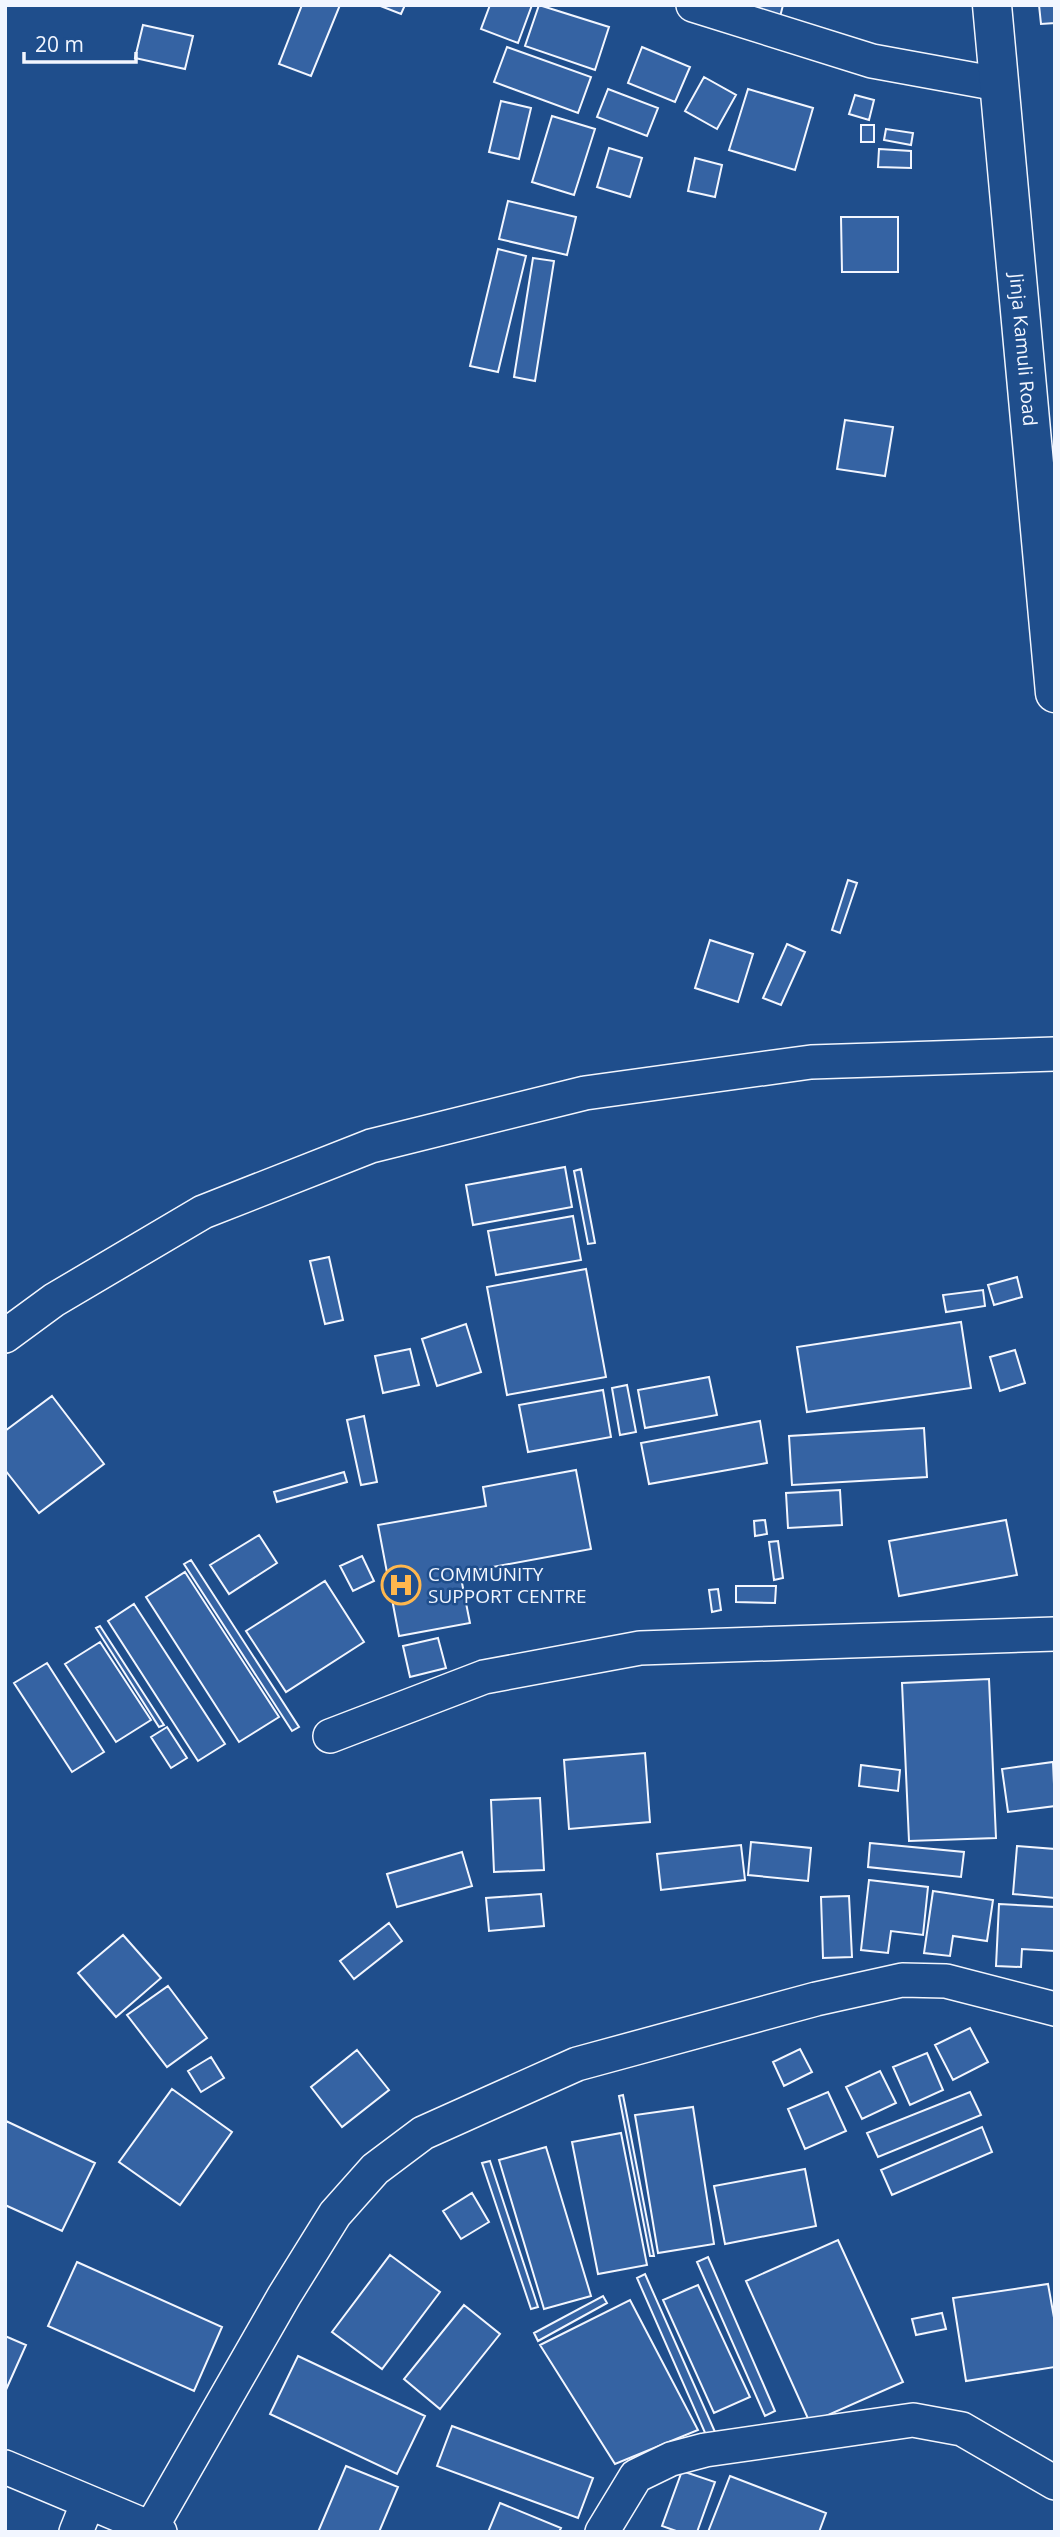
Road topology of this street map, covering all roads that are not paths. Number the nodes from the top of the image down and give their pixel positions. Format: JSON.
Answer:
{"nodes":[{"id":1,"x":693,"y":5,"type":"edge"},
{"id":2,"x":992,"y":5,"type":"edge"},
{"id":3,"x":998,"y":84,"type":"junction"},
{"id":4,"x":1055,"y":693,"type":"edge"},
{"id":5,"x":1055,"y":1054,"type":"edge"},
{"id":6,"x":5,"y":1336,"type":"edge"},
{"id":7,"x":1055,"y":1634,"type":"edge"},
{"id":8,"x":330,"y":1736,"type":"dead end"},
{"id":9,"x":1055,"y":2009,"type":"edge"},
{"id":10,"x":5,"y":2468,"type":"edge"},
{"id":11,"x":1055,"y":2483,"type":"edge"},
{"id":12,"x":82,"y":2517,"type":"edge"},
{"id":13,"x":155,"y":2530,"type":"edge"},
{"id":14,"x":602,"y":2532,"type":"edge"}],
"edges":[{"from":1,"to":3,"type":"street"},
{"from":2,"to":3,"type":"main road","name":"Jinja Kamuli Road"},
{"from":3,"to":4,"type":"main road","name":"Jinja Kamuli Road"},
{"from":5,"to":6,"type":"street"},
{"from":7,"to":8,"type":"street"},
{"from":9,"to":13,"type":"street"},
{"from":10,"to":12,"type":"street"},
{"from":11,"to":14,"type":"street"},
{"from":12,"to":13,"type":"street"}]}
